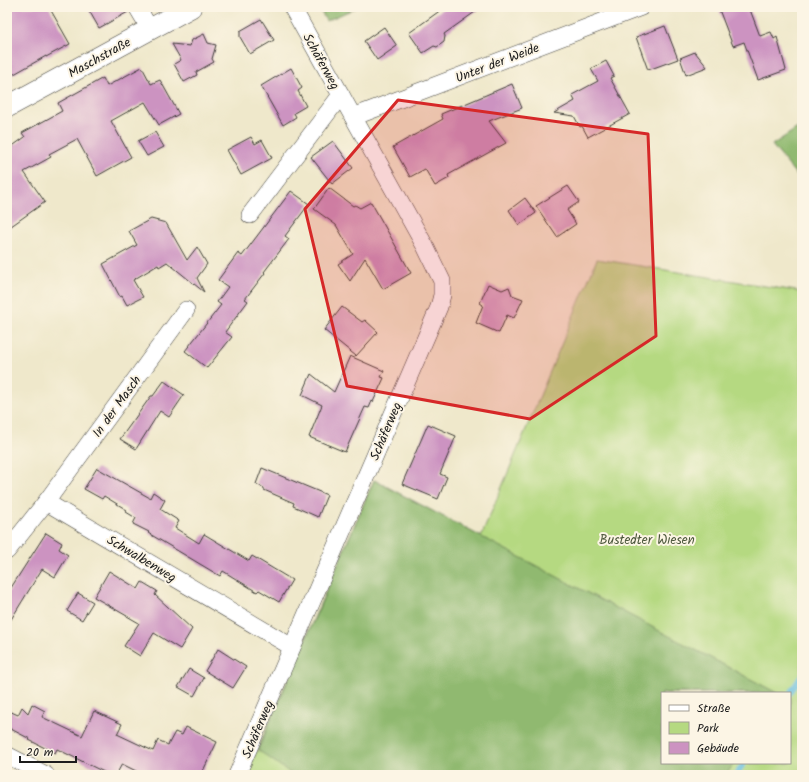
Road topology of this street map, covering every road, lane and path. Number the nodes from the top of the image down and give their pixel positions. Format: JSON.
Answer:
{"nodes":[{"id":1,"x":137,"y":7,"type":"edge"},
{"id":2,"x":191,"y":7,"type":"edge"},
{"id":3,"x":292,"y":7,"type":"edge"},
{"id":4,"x":641,"y":7,"type":"edge"},
{"id":5,"x":150,"y":29,"type":"junction"},
{"id":6,"x":341,"y":95,"type":"junction"},
{"id":7,"x":7,"y":107,"type":"edge"},
{"id":8,"x":353,"y":117,"type":"junction"},
{"id":9,"x":250,"y":215,"type":"dead end"},
{"id":10,"x":186,"y":310,"type":"dead end"},
{"id":11,"x":46,"y":502,"type":"junction"},
{"id":12,"x":7,"y":551,"type":"edge"},
{"id":13,"x":292,"y":647,"type":"junction"},
{"id":14,"x":7,"y":755,"type":"edge"},
{"id":15,"x":46,"y":775,"type":"edge"},
{"id":16,"x":237,"y":775,"type":"edge"}],
"edges":[{"from":1,"to":5,"type":"street"},
{"from":2,"to":5,"type":"street","name":"Maschstraße"},
{"from":3,"to":6,"type":"street","name":"Schäferweg"},
{"from":4,"to":8,"type":"street","name":"Unter der Weide"},
{"from":5,"to":7,"type":"street","name":"Maschstraße"},
{"from":6,"to":8,"type":"street","name":"Schäferweg"},
{"from":6,"to":9,"type":"street","name":"Schäferweg"},
{"from":8,"to":13,"type":"street","name":"Schäferweg"},
{"from":10,"to":11,"type":"street","name":"In der Masch"},
{"from":11,"to":12,"type":"street"},
{"from":11,"to":13,"type":"street","name":"Schwalbenweg"},
{"from":13,"to":16,"type":"street","name":"Schäferweg"},
{"from":14,"to":15,"type":"street"}]}
